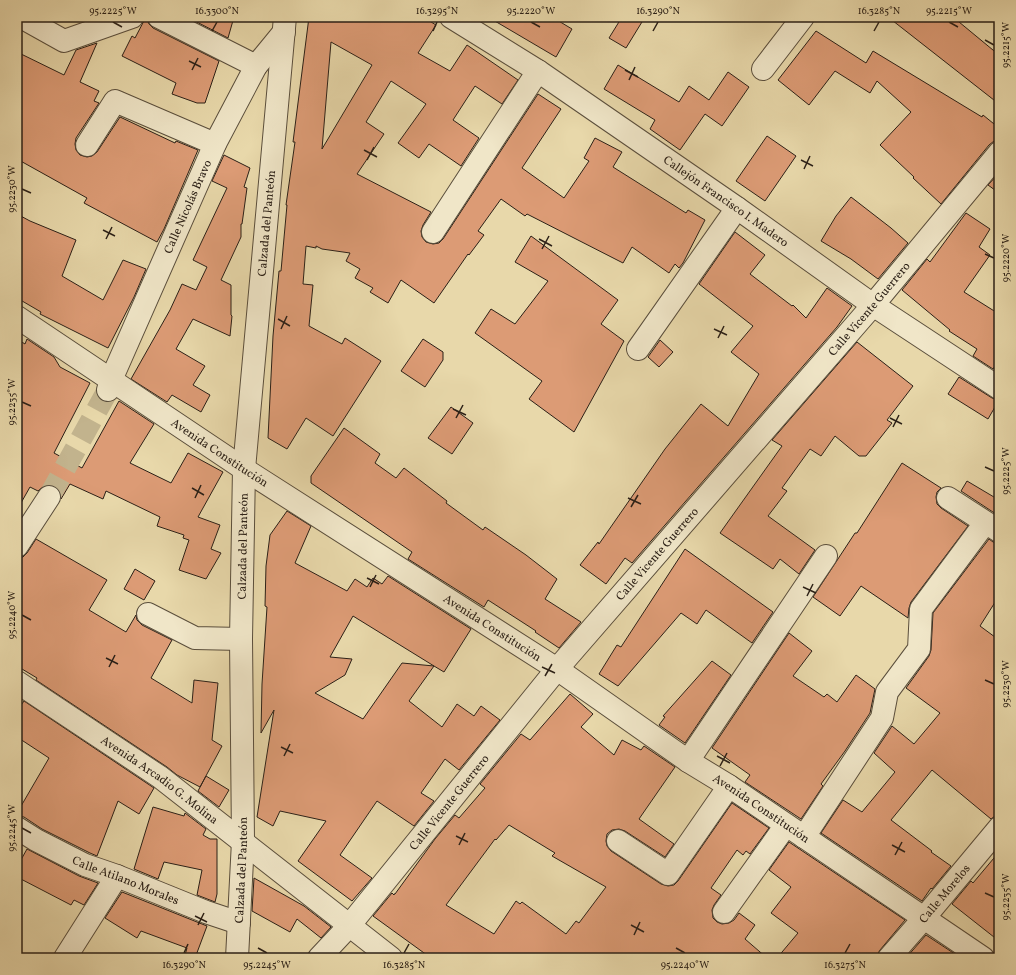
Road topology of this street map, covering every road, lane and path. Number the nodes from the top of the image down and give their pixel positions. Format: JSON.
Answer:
{"nodes":[{"id":1,"x":21,"y":17,"type":"edge"},
{"id":2,"x":132,"y":17,"type":"edge"},
{"id":3,"x":159,"y":17,"type":"edge"},
{"id":4,"x":451,"y":17,"type":"edge"},
{"id":5,"x":803,"y":17,"type":"edge"},
{"id":6,"x":285,"y":24,"type":"edge"},
{"id":7,"x":256,"y":66,"type":"junction"},
{"id":8,"x":763,"y":69,"type":"dead end"},
{"id":9,"x":538,"y":71,"type":"junction"},
{"id":10,"x":87,"y":144,"type":"dead end"},
{"id":11,"x":215,"y":144,"type":"junction"},
{"id":12,"x":999,"y":153,"type":"edge"},
{"id":13,"x":737,"y":208,"type":"junction"},
{"id":14,"x":433,"y":232,"type":"dead end"},
{"id":15,"x":873,"y":305,"type":"junction"},
{"id":16,"x":17,"y":317,"type":"edge"},
{"id":17,"x":638,"y":349,"type":"dead end"},
{"id":18,"x":110,"y":385,"type":"junction"},
{"id":19,"x":999,"y":388,"type":"edge"},
{"id":20,"x":244,"y":469,"type":"junction"},
{"id":21,"x":49,"y":497,"type":"tunnel mouth"},
{"id":22,"x":948,"y":498,"type":"dead end"},
{"id":23,"x":992,"y":527,"type":"edge"},
{"id":24,"x":17,"y":546,"type":"edge"},
{"id":25,"x":826,"y":556,"type":"dead end"},
{"id":26,"x":148,"y":614,"type":"dead end"},
{"id":27,"x":240,"y":639,"type":"junction"},
{"id":28,"x":557,"y":669,"type":"junction"},
{"id":29,"x":17,"y":682,"type":"edge"},
{"id":30,"x":688,"y":761,"type":"junction"},
{"id":31,"x":729,"y":786,"type":"junction"},
{"id":32,"x":786,"y":825,"type":"junction"},
{"id":33,"x":17,"y":828,"type":"edge"},
{"id":34,"x":999,"y":828,"type":"edge"},
{"id":35,"x":804,"y":837,"type":"junction"},
{"id":36,"x":242,"y":841,"type":"junction"},
{"id":37,"x":618,"y":841,"type":"dead end"},
{"id":38,"x":117,"y":876,"type":"junction"},
{"id":39,"x":724,"y":912,"type":"dead end"},
{"id":40,"x":924,"y":918,"type":"junction"},
{"id":41,"x":239,"y":923,"type":"junction"},
{"id":42,"x":349,"y":926,"type":"junction"},
{"id":43,"x":65,"y":958,"type":"edge"},
{"id":44,"x":237,"y":958,"type":"edge"},
{"id":45,"x":319,"y":958,"type":"edge"},
{"id":46,"x":391,"y":958,"type":"edge"},
{"id":47,"x":888,"y":958,"type":"edge"},
{"id":48,"x":983,"y":958,"type":"edge"}],
"edges":[{"from":1,"to":2,"type":"street"},
{"from":3,"to":7,"type":"street"},
{"from":4,"to":9,"type":"street","name":"Callejón Francisco I. Madero"},
{"from":5,"to":8,"type":"street"},
{"from":6,"to":7,"type":"street","name":"Calle Nicolás Bravo"},
{"from":6,"to":20,"type":"street","name":"Calzada del Panteón"},
{"from":7,"to":11,"type":"street","name":"Calle Nicolás Bravo"},
{"from":9,"to":13,"type":"street","name":"Callejón Francisco I. Madero"},
{"from":9,"to":14,"type":"street"},
{"from":10,"to":11,"type":"street"},
{"from":11,"to":18,"type":"street","name":"Calle Nicolás Bravo"},
{"from":12,"to":15,"type":"street","name":"Calle Vicente Guerrero"},
{"from":13,"to":15,"type":"street","name":"Callejón Francisco I. Madero"},
{"from":13,"to":17,"type":"street"},
{"from":15,"to":19,"type":"street","name":"Callejón Francisco I. Madero"},
{"from":15,"to":28,"type":"street","name":"Calle Vicente Guerrero"},
{"from":16,"to":18,"type":"street","name":"Avenida Constitución"},
{"from":18,"to":20,"type":"street","name":"Avenida Constitución"},
{"from":20,"to":27,"type":"street","name":"Calzada del Panteón"},
{"from":20,"to":28,"type":"street","name":"Avenida Constitución"},
{"from":21,"to":24,"type":"street"},
{"from":22,"to":23,"type":"street"},
{"from":23,"to":35,"type":"street"},
{"from":25,"to":30,"type":"street"},
{"from":26,"to":27,"type":"street"},
{"from":27,"to":36,"type":"street","name":"Calzada del Panteón"},
{"from":28,"to":30,"type":"street","name":"Avenida Constitución"},
{"from":28,"to":42,"type":"street","name":"Calle Vicente Guerrero"},
{"from":29,"to":36,"type":"street","name":"Avenida Arcadio G. Molina"},
{"from":30,"to":31,"type":"street","name":"Avenida Constitución"},
{"from":31,"to":32,"type":"street","name":"Avenida Constitución"},
{"from":31,"to":37,"type":"street"},
{"from":32,"to":35,"type":"street","name":"Avenida Constitución"},
{"from":32,"to":39,"type":"street"},
{"from":33,"to":38,"type":"street","name":"Calle Atilano Morales"},
{"from":34,"to":40,"type":"street","name":"Calle Morelos"},
{"from":35,"to":40,"type":"street","name":"Avenida Constitución"},
{"from":36,"to":41,"type":"street","name":"Calzada del Panteón"},
{"from":36,"to":42,"type":"street","name":"Avenida Arcadio G. Molina"},
{"from":38,"to":41,"type":"street","name":"Calle Atilano Morales"},
{"from":38,"to":43,"type":"street"},
{"from":40,"to":47,"type":"street","name":"Calle Morelos"},
{"from":40,"to":48,"type":"street","name":"Avenida Constitución"},
{"from":41,"to":44,"type":"street","name":"Calzada del Panteón"},
{"from":42,"to":45,"type":"street","name":"Calle Vicente Guerrero"},
{"from":42,"to":46,"type":"street","name":"Avenida Arcadio G. Molina"}]}
